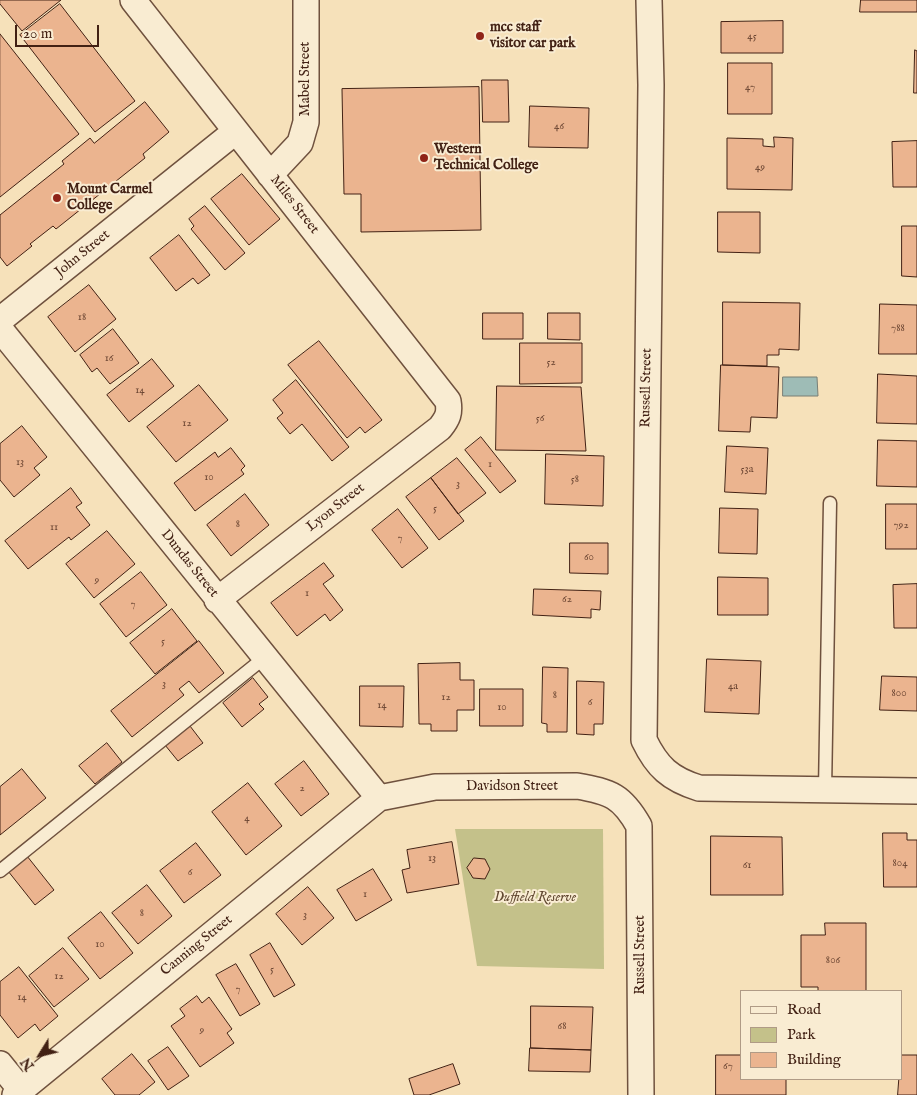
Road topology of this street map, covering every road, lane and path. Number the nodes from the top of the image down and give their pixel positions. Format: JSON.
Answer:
{"nodes":[{"id":1,"x":133,"y":0,"type":"edge"},
{"id":2,"x":306,"y":0,"type":"edge"},
{"id":3,"x":649,"y":0,"type":"edge"},
{"id":4,"x":236,"y":131,"type":"junction"},
{"id":5,"x":270,"y":175,"type":"junction"},
{"id":6,"x":0,"y":320,"type":"edge"},
{"id":7,"x":0,"y":329,"type":"edge"},
{"id":8,"x":450,"y":412,"type":"joint"},
{"id":9,"x":830,"y":503,"type":"dead end"},
{"id":10,"x":218,"y":600,"type":"junction"},
{"id":11,"x":264,"y":658,"type":"junction"},
{"id":12,"x":825,"y":790,"type":"junction"},
{"id":13,"x":917,"y":791,"type":"edge"},
{"id":14,"x":379,"y":798,"type":"junction"},
{"id":15,"x":634,"y":817,"type":"joint"},
{"id":16,"x":0,"y":871,"type":"edge"},
{"id":17,"x":0,"y":1064,"type":"edge"},
{"id":18,"x":18,"y":1092,"type":"edge"},
{"id":19,"x":641,"y":1095,"type":"edge"}],
"edges":[{"from":1,"to":4,"type":"street","name":"Miles Street"},
{"from":2,"to":5,"type":"street","name":"Mabel Street"},
{"from":3,"to":12,"type":"street","name":"Russell Street"},
{"from":4,"to":5,"type":"street","name":"Miles Street"},
{"from":4,"to":6,"type":"street","name":"John Street"},
{"from":5,"to":8,"type":"street","name":"Miles Street"},
{"from":7,"to":10,"type":"street","name":"Dundas Street"},
{"from":8,"to":10,"type":"street","name":"Lyon Street"},
{"from":9,"to":12,"type":"lane"},
{"from":10,"to":11,"type":"street","name":"Dundas Street"},
{"from":11,"to":14,"type":"street","name":"Dundas Street"},
{"from":11,"to":16,"type":"lane"},
{"from":12,"to":13,"type":"street"},
{"from":14,"to":15,"type":"street","name":"Davidson Street"},
{"from":14,"to":18,"type":"street","name":"Canning Street"},
{"from":15,"to":19,"type":"street","name":"Russell Street"},
{"from":17,"to":18,"type":"street"}]}
